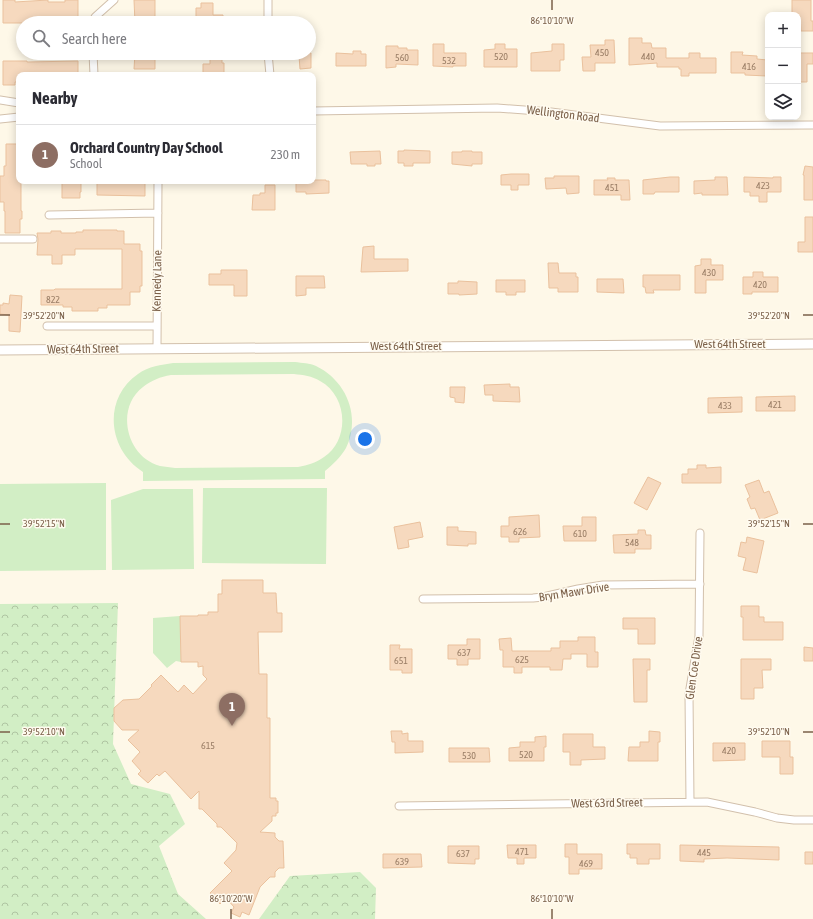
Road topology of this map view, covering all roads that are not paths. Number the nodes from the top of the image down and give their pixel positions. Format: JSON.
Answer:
{"nodes":[{"id":1,"x":114,"y":0,"type":"edge"},
{"id":2,"x":268,"y":0,"type":"edge"},
{"id":3,"x":96,"y":16,"type":"edge"},
{"id":4,"x":268,"y":16,"type":"edge"},
{"id":5,"x":93,"y":60,"type":"edge"},
{"id":6,"x":269,"y":60,"type":"edge"},
{"id":7,"x":94,"y":72,"type":"edge"},
{"id":8,"x":270,"y":72,"type":"edge"},
{"id":9,"x":0,"y":100,"type":"edge"},
{"id":10,"x":16,"y":103,"type":"edge"},
{"id":11,"x":316,"y":112,"type":"edge"},
{"id":12,"x":16,"y":117,"type":"edge"},
{"id":13,"x":0,"y":119,"type":"edge"},
{"id":14,"x":813,"y":125,"type":"edge"},
{"id":15,"x":158,"y":184,"type":"edge"},
{"id":16,"x":158,"y":213,"type":"junction"},
{"id":17,"x":49,"y":215,"type":"dead end"},
{"id":18,"x":0,"y":239,"type":"edge"},
{"id":19,"x":33,"y":239,"type":"dead end"},
{"id":20,"x":47,"y":326,"type":"dead end"},
{"id":21,"x":157,"y":326,"type":"junction"},
{"id":22,"x":813,"y":344,"type":"edge"},
{"id":23,"x":157,"y":348,"type":"junction"},
{"id":24,"x":0,"y":350,"type":"edge"},
{"id":25,"x":700,"y":533,"type":"dead end"},
{"id":26,"x":700,"y":584,"type":"junction"},
{"id":27,"x":423,"y":599,"type":"dead end"},
{"id":28,"x":690,"y":802,"type":"junction"},
{"id":29,"x":399,"y":806,"type":"dead end"},
{"id":30,"x":813,"y":820,"type":"edge"}],
"edges":[{"from":1,"to":3,"type":"street"},
{"from":2,"to":4,"type":"street"},
{"from":5,"to":7,"type":"street"},
{"from":6,"to":8,"type":"street"},
{"from":9,"to":10,"type":"street"},
{"from":11,"to":14,"type":"street","name":"Wellington Road"},
{"from":12,"to":13,"type":"street"},
{"from":15,"to":16,"type":"street","name":"Kennedy Lane"},
{"from":16,"to":17,"type":"street"},
{"from":16,"to":21,"type":"street","name":"Kennedy Lane"},
{"from":18,"to":19,"type":"street"},
{"from":20,"to":21,"type":"street","name":"West 64th Street"},
{"from":21,"to":23,"type":"street","name":"Kennedy Lane"},
{"from":22,"to":23,"type":"street","name":"West 64th Street"},
{"from":23,"to":24,"type":"street","name":"West 64th Street"},
{"from":25,"to":26,"type":"street","name":"Glen Coe Drive"},
{"from":26,"to":27,"type":"street","name":"Bryn Mawr Drive"},
{"from":26,"to":28,"type":"street","name":"Glen Coe Drive"},
{"from":28,"to":29,"type":"street","name":"West 63rd Street"},
{"from":28,"to":30,"type":"street","name":"West 63rd Street"}]}
